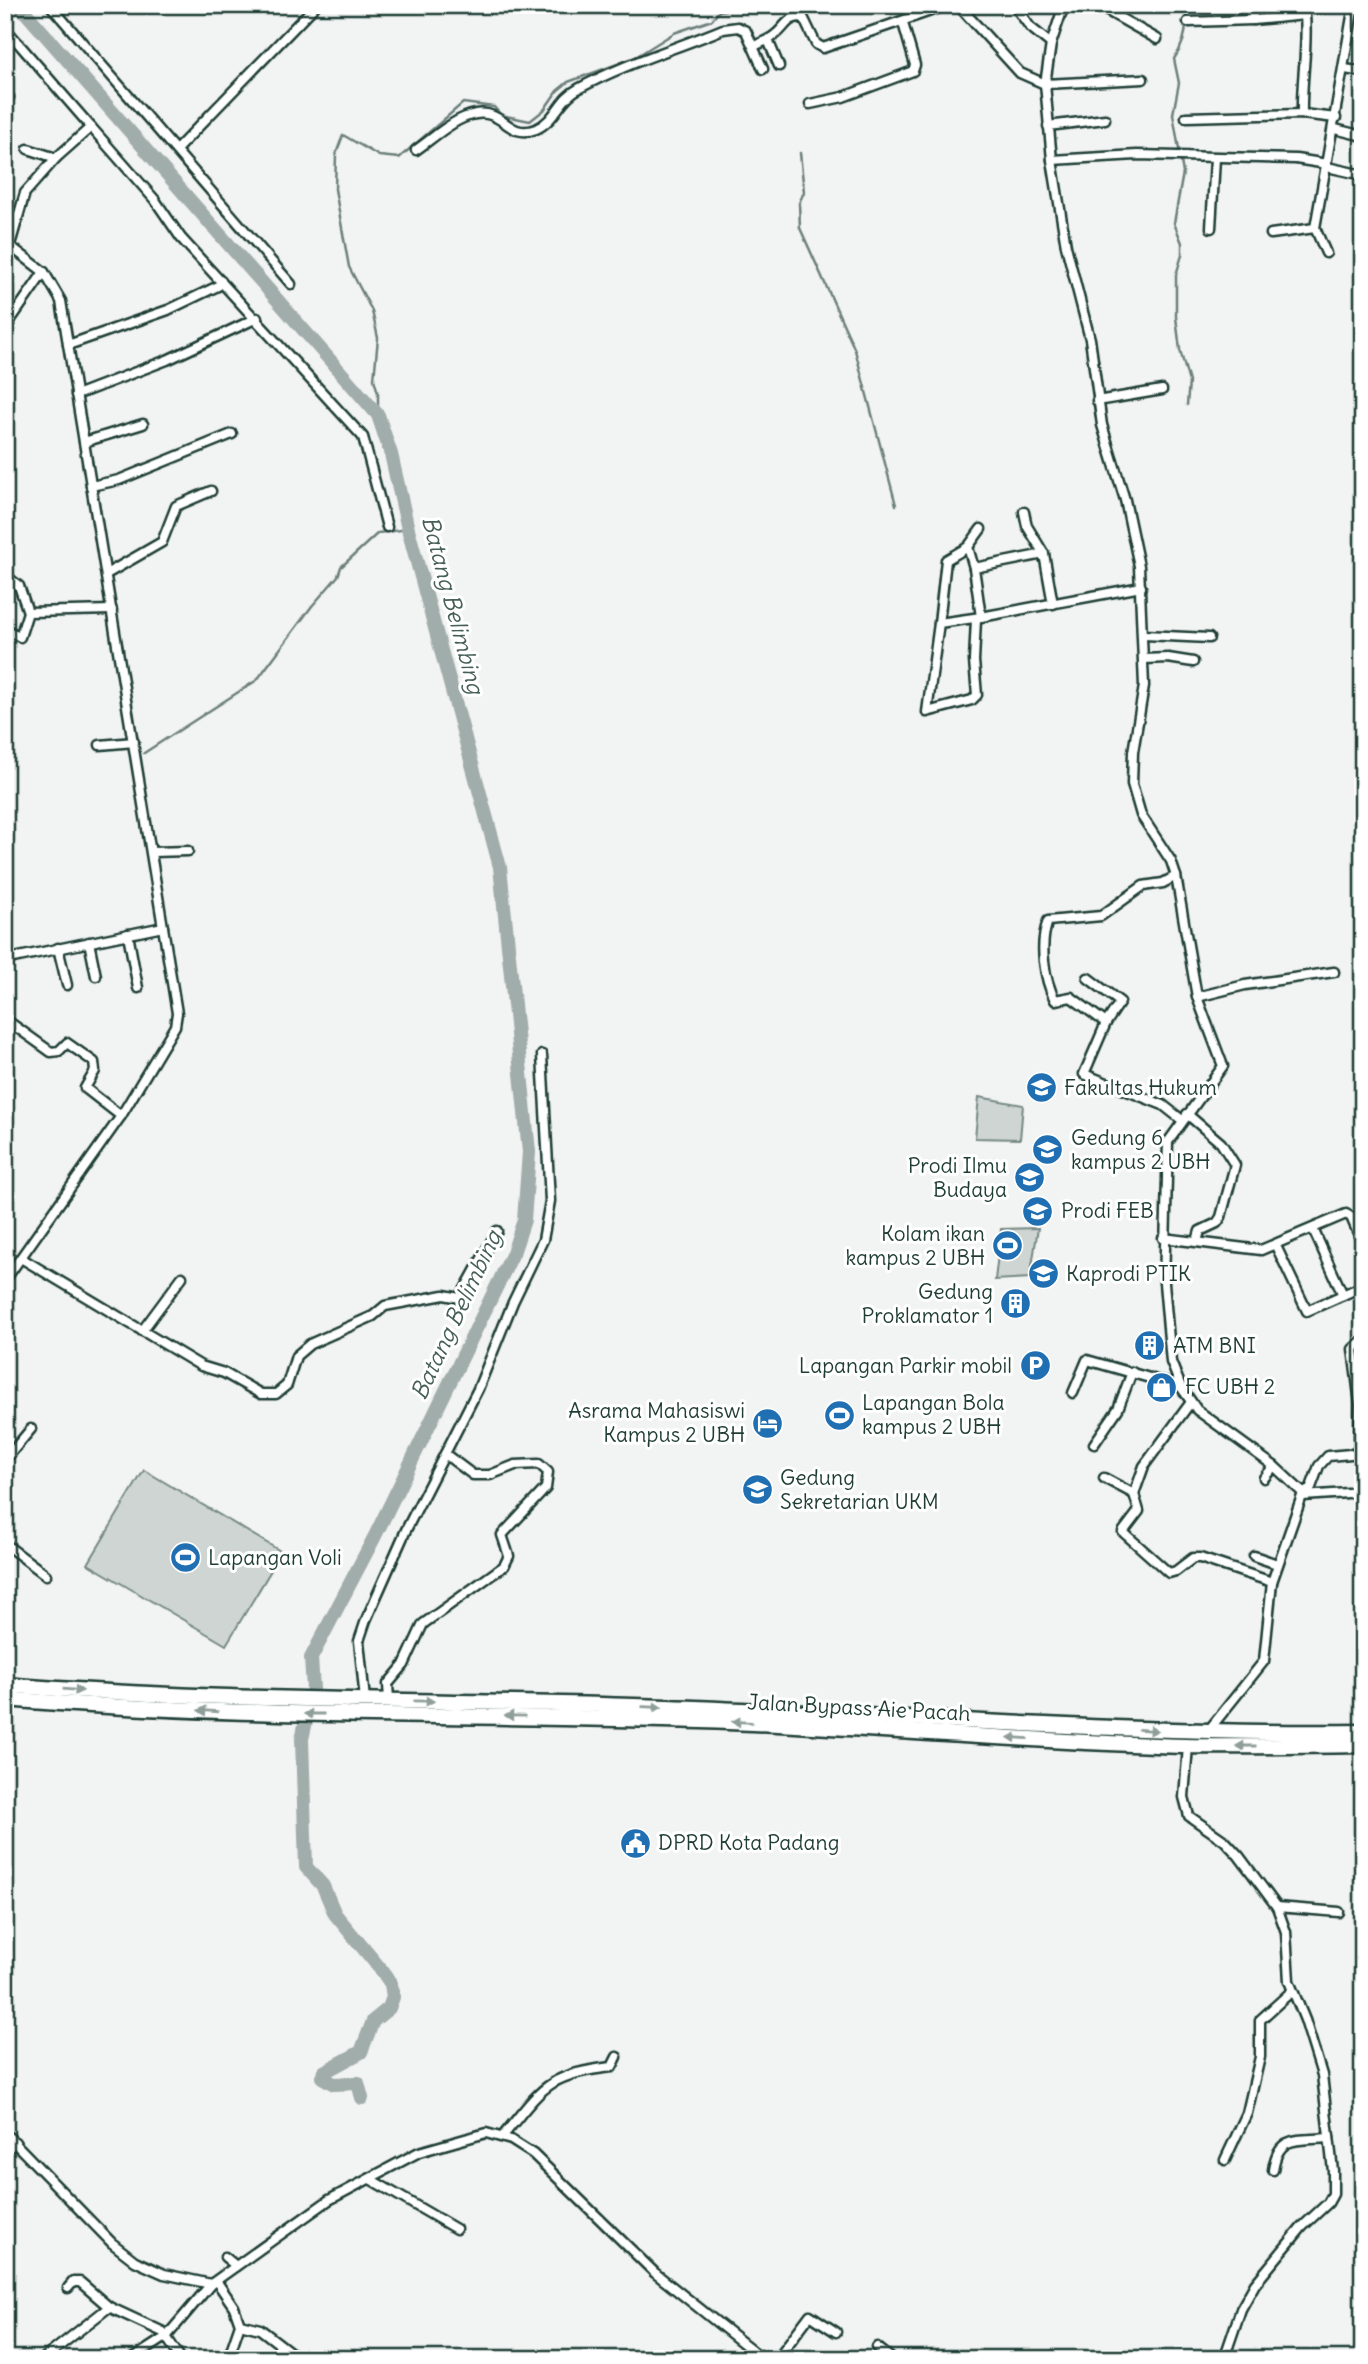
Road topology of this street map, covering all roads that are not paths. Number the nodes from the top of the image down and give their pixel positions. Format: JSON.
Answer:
{"nodes":[{"id":1,"x":50,"y":5,"type":"edge"},
{"id":2,"x":316,"y":5,"type":"edge"},
{"id":3,"x":958,"y":5,"type":"edge"},
{"id":4,"x":1014,"y":5,"type":"edge"},
{"id":5,"x":1064,"y":5,"type":"edge"},
{"id":6,"x":1097,"y":5,"type":"edge"},
{"id":7,"x":1252,"y":5,"type":"edge"},
{"id":8,"x":1354,"y":5,"type":"edge"},
{"id":9,"x":943,"y":6,"type":"edge"},
{"id":10,"x":1305,"y":10,"type":"edge"},
{"id":11,"x":1351,"y":19,"type":"junction"},
{"id":12,"x":1253,"y":20,"type":"junction"},
{"id":13,"x":1188,"y":22,"type":"dead end"},
{"id":14,"x":1363,"y":22,"type":"edge"},
{"id":15,"x":903,"y":23,"type":"junction"},
{"id":16,"x":5,"y":28,"type":"edge"},
{"id":17,"x":1157,"y":39,"type":"dead end"},
{"id":18,"x":768,"y":40,"type":"junction"},
{"id":19,"x":1051,"y":44,"type":"junction"},
{"id":20,"x":754,"y":46,"type":"junction"},
{"id":21,"x":779,"y":66,"type":"dead end"},
{"id":22,"x":762,"y":69,"type":"dead end"},
{"id":23,"x":1345,"y":69,"type":"junction"},
{"id":24,"x":1363,"y":72,"type":"edge"},
{"id":25,"x":1143,"y":79,"type":"dead end"},
{"id":26,"x":1045,"y":84,"type":"junction"},
{"id":27,"x":810,"y":104,"type":"dead end"},
{"id":28,"x":1302,"y":114,"type":"junction"},
{"id":29,"x":1186,"y":117,"type":"dead end"},
{"id":30,"x":1336,"y":118,"type":"junction"},
{"id":31,"x":1105,"y":119,"type":"dead end"},
{"id":32,"x":1048,"y":126,"type":"junction"},
{"id":33,"x":91,"y":127,"type":"junction"},
{"id":34,"x":1335,"y":129,"type":"junction"},
{"id":35,"x":1363,"y":136,"type":"edge"},
{"id":36,"x":28,"y":149,"type":"dead end"},
{"id":37,"x":177,"y":149,"type":"junction"},
{"id":38,"x":416,"y":150,"type":"dead end"},
{"id":39,"x":1215,"y":158,"type":"junction"},
{"id":40,"x":55,"y":159,"type":"junction"},
{"id":41,"x":1052,"y":160,"type":"junction"},
{"id":42,"x":1327,"y":166,"type":"junction"},
{"id":43,"x":1363,"y":175,"type":"edge"},
{"id":44,"x":1211,"y":228,"type":"dead end"},
{"id":45,"x":1315,"y":228,"type":"junction"},
{"id":46,"x":1271,"y":234,"type":"dead end"},
{"id":47,"x":8,"y":243,"type":"edge"},
{"id":48,"x":1326,"y":253,"type":"dead end"},
{"id":49,"x":44,"y":272,"type":"junction"},
{"id":50,"x":221,"y":281,"type":"junction"},
{"id":51,"x":291,"y":284,"type":"dead end"},
{"id":52,"x":257,"y":318,"type":"junction"},
{"id":53,"x":5,"y":328,"type":"edge"},
{"id":54,"x":68,"y":345,"type":"junction"},
{"id":55,"x":1162,"y":390,"type":"dead end"},
{"id":56,"x":76,"y":395,"type":"junction"},
{"id":57,"x":1097,"y":401,"type":"junction"},
{"id":58,"x":143,"y":424,"type":"dead end"},
{"id":59,"x":232,"y":434,"type":"dead end"},
{"id":60,"x":84,"y":442,"type":"junction"},
{"id":61,"x":91,"y":486,"type":"junction"},
{"id":62,"x":211,"y":492,"type":"dead end"},
{"id":63,"x":1024,"y":512,"type":"dead end"},
{"id":64,"x":387,"y":527,"type":"dead end"},
{"id":65,"x":981,"y":529,"type":"dead end"},
{"id":66,"x":968,"y":547,"type":"junction"},
{"id":67,"x":1044,"y":554,"type":"junction"},
{"id":68,"x":974,"y":568,"type":"junction"},
{"id":69,"x":108,"y":573,"type":"junction"},
{"id":70,"x":5,"y":575,"type":"edge"},
{"id":71,"x":1141,"y":587,"type":"junction"},
{"id":72,"x":1053,"y":604,"type":"junction"},
{"id":73,"x":112,"y":610,"type":"junction"},
{"id":74,"x":28,"y":612,"type":"junction"},
{"id":75,"x":978,"y":618,"type":"junction"},
{"id":76,"x":939,"y":623,"type":"junction"},
{"id":77,"x":5,"y":629,"type":"edge"},
{"id":78,"x":1144,"y":635,"type":"junction"},
{"id":79,"x":1209,"y":638,"type":"dead end"},
{"id":80,"x":1144,"y":659,"type":"junction"},
{"id":81,"x":1193,"y":662,"type":"dead end"},
{"id":82,"x":134,"y":742,"type":"junction"},
{"id":83,"x":100,"y":746,"type":"dead end"},
{"id":84,"x":188,"y":851,"type":"dead end"},
{"id":85,"x":152,"y":852,"type":"junction"},
{"id":86,"x":1176,"y":876,"type":"junction"},
{"id":87,"x":163,"y":927,"type":"junction"},
{"id":88,"x":128,"y":934,"type":"junction"},
{"id":89,"x":89,"y":942,"type":"junction"},
{"id":90,"x":58,"y":948,"type":"junction"},
{"id":91,"x":5,"y":955,"type":"edge"},
{"id":92,"x":1334,"y":972,"type":"dead end"},
{"id":93,"x":96,"y":976,"type":"dead end"},
{"id":94,"x":1088,"y":978,"type":"dead end"},
{"id":95,"x":67,"y":985,"type":"dead end"},
{"id":96,"x":138,"y":988,"type":"dead end"},
{"id":97,"x":1197,"y":997,"type":"junction"},
{"id":98,"x":5,"y":1019,"type":"edge"},
{"id":99,"x":1107,"y":1023,"type":"junction"},
{"id":100,"x":542,"y":1055,"type":"dead end"},
{"id":101,"x":121,"y":1116,"type":"junction"},
{"id":102,"x":1185,"y":1117,"type":"junction"},
{"id":103,"x":1314,"y":1229,"type":"junction"},
{"id":104,"x":497,"y":1231,"type":"dead end"},
{"id":105,"x":1163,"y":1238,"type":"junction"},
{"id":106,"x":1197,"y":1241,"type":"junction"},
{"id":107,"x":1276,"y":1245,"type":"junction"},
{"id":108,"x":1363,"y":1245,"type":"edge"},
{"id":109,"x":21,"y":1258,"type":"junction"},
{"id":110,"x":182,"y":1277,"type":"dead end"},
{"id":111,"x":5,"y":1280,"type":"edge"},
{"id":112,"x":1363,"y":1286,"type":"edge"},
{"id":113,"x":1343,"y":1295,"type":"junction"},
{"id":114,"x":142,"y":1331,"type":"junction"},
{"id":115,"x":1363,"y":1340,"type":"edge"},
{"id":116,"x":1132,"y":1372,"type":"junction"},
{"id":117,"x":1181,"y":1387,"type":"junction"},
{"id":118,"x":1073,"y":1393,"type":"dead end"},
{"id":119,"x":1191,"y":1402,"type":"junction"},
{"id":120,"x":31,"y":1429,"type":"dead end"},
{"id":121,"x":1094,"y":1444,"type":"dead end"},
{"id":122,"x":1361,"y":1453,"type":"edge"},
{"id":123,"x":445,"y":1454,"type":"junction"},
{"id":124,"x":5,"y":1460,"type":"edge"},
{"id":125,"x":1274,"y":1466,"type":"junction"},
{"id":126,"x":1104,"y":1478,"type":"dead end"},
{"id":127,"x":1264,"y":1478,"type":"dead end"},
{"id":128,"x":1363,"y":1492,"type":"edge"},
{"id":129,"x":1134,"y":1494,"type":"junction"},
{"id":130,"x":1303,"y":1494,"type":"junction"},
{"id":131,"x":5,"y":1544,"type":"edge"},
{"id":132,"x":1254,"y":1556,"type":"dead end"},
{"id":133,"x":1277,"y":1564,"type":"junction"},
{"id":134,"x":46,"y":1575,"type":"dead end"},
{"id":135,"x":1272,"y":1582,"type":"junction"},
{"id":136,"x":5,"y":1685,"type":"edge"},
{"id":137,"x":5,"y":1699,"type":"edge"},
{"id":138,"x":389,"y":1700,"type":"junction"},
{"id":139,"x":358,"y":1705,"type":"junction"},
{"id":140,"x":1363,"y":1732,"type":"edge"},
{"id":141,"x":1206,"y":1733,"type":"junction"},
{"id":142,"x":1114,"y":1736,"type":"junction"},
{"id":143,"x":1286,"y":1739,"type":"junction"},
{"id":144,"x":1363,"y":1745,"type":"edge"},
{"id":145,"x":1188,"y":1746,"type":"junction"},
{"id":146,"x":1277,"y":1907,"type":"junction"},
{"id":147,"x":1339,"y":1912,"type":"dead end"},
{"id":148,"x":1292,"y":1991,"type":"junction"},
{"id":149,"x":617,"y":2057,"type":"dead end"},
{"id":150,"x":5,"y":2133,"type":"edge"},
{"id":151,"x":502,"y":2137,"type":"junction"},
{"id":152,"x":1329,"y":2138,"type":"junction"},
{"id":153,"x":15,"y":2142,"type":"junction"},
{"id":154,"x":5,"y":2152,"type":"edge"},
{"id":155,"x":1225,"y":2160,"type":"dead end"},
{"id":156,"x":1273,"y":2170,"type":"dead end"},
{"id":157,"x":370,"y":2179,"type":"junction"},
{"id":158,"x":456,"y":2229,"type":"dead end"},
{"id":159,"x":225,"y":2257,"type":"dead end"},
{"id":160,"x":236,"y":2266,"type":"junction"},
{"id":161,"x":214,"y":2283,"type":"junction"},
{"id":162,"x":68,"y":2288,"type":"dead end"},
{"id":163,"x":109,"y":2306,"type":"junction"},
{"id":164,"x":240,"y":2324,"type":"junction"},
{"id":165,"x":836,"y":2332,"type":"dead end"},
{"id":166,"x":166,"y":2337,"type":"junction"},
{"id":167,"x":877,"y":2347,"type":"dead end"},
{"id":168,"x":43,"y":2359,"type":"edge"},
{"id":169,"x":132,"y":2359,"type":"edge"},
{"id":170,"x":181,"y":2359,"type":"edge"},
{"id":171,"x":228,"y":2359,"type":"edge"},
{"id":172,"x":299,"y":2359,"type":"edge"},
{"id":173,"x":763,"y":2359,"type":"edge"},
{"id":174,"x":777,"y":2359,"type":"edge"},
{"id":175,"x":892,"y":2359,"type":"edge"},
{"id":176,"x":1224,"y":2359,"type":"edge"}],
"edges":[{"from":1,"to":37,"type":"street"},
{"from":2,"to":37,"type":"street"},
{"from":3,"to":26,"type":"street"},
{"from":4,"to":19,"type":"street"},
{"from":5,"to":19,"type":"street"},
{"from":6,"to":17,"type":"street"},
{"from":7,"to":12,"type":"street"},
{"from":8,"to":11,"type":"street"},
{"from":9,"to":15,"type":"street"},
{"from":10,"to":12,"type":"street"},
{"from":10,"to":28,"type":"street"},
{"from":11,"to":14,"type":"street"},
{"from":11,"to":23,"type":"street"},
{"from":12,"to":13,"type":"street"},
{"from":15,"to":18,"type":"street"},
{"from":15,"to":27,"type":"street"},
{"from":16,"to":33,"type":"street"},
{"from":18,"to":20,"type":"street"},
{"from":18,"to":21,"type":"street"},
{"from":19,"to":26,"type":"street"},
{"from":20,"to":22,"type":"street"},
{"from":20,"to":38,"type":"street"},
{"from":23,"to":24,"type":"street"},
{"from":23,"to":30,"type":"street"},
{"from":25,"to":26,"type":"street"},
{"from":26,"to":32,"type":"street"},
{"from":28,"to":29,"type":"street"},
{"from":28,"to":30,"type":"street"},
{"from":30,"to":34,"type":"street"},
{"from":31,"to":32,"type":"street"},
{"from":32,"to":41,"type":"street"},
{"from":33,"to":40,"type":"street"},
{"from":33,"to":50,"type":"street"},
{"from":34,"to":35,"type":"street"},
{"from":34,"to":42,"type":"street"},
{"from":36,"to":40,"type":"street"},
{"from":37,"to":51,"type":"street"},
{"from":39,"to":41,"type":"street"},
{"from":39,"to":42,"type":"street"},
{"from":39,"to":44,"type":"street"},
{"from":40,"to":47,"type":"street"},
{"from":41,"to":57,"type":"street"},
{"from":42,"to":43,"type":"street"},
{"from":42,"to":45,"type":"street"},
{"from":45,"to":46,"type":"street"},
{"from":45,"to":48,"type":"street"},
{"from":47,"to":49,"type":"street"},
{"from":49,"to":53,"type":"street"},
{"from":49,"to":54,"type":"street"},
{"from":50,"to":52,"type":"street"},
{"from":50,"to":54,"type":"street"},
{"from":52,"to":56,"type":"street"},
{"from":52,"to":64,"type":"street"},
{"from":54,"to":56,"type":"street"},
{"from":55,"to":57,"type":"street"},
{"from":56,"to":60,"type":"street"},
{"from":57,"to":71,"type":"street"},
{"from":58,"to":60,"type":"street"},
{"from":59,"to":61,"type":"street"},
{"from":60,"to":61,"type":"street"},
{"from":61,"to":69,"type":"street"},
{"from":62,"to":69,"type":"street"},
{"from":63,"to":67,"type":"street"},
{"from":65,"to":66,"type":"street"},
{"from":66,"to":68,"type":"street"},
{"from":66,"to":76,"type":"street"},
{"from":67,"to":68,"type":"street"},
{"from":67,"to":72,"type":"street"},
{"from":68,"to":75,"type":"street"},
{"from":69,"to":73,"type":"street"},
{"from":70,"to":74,"type":"street"},
{"from":71,"to":72,"type":"street"},
{"from":71,"to":78,"type":"street"},
{"from":72,"to":75,"type":"street"},
{"from":73,"to":74,"type":"street"},
{"from":73,"to":82,"type":"street"},
{"from":74,"to":77,"type":"street"},
{"from":75,"to":76,"type":"street"},
{"from":75,"to":76,"type":"street"},
{"from":78,"to":79,"type":"street"},
{"from":78,"to":80,"type":"street"},
{"from":80,"to":81,"type":"street"},
{"from":80,"to":86,"type":"street"},
{"from":82,"to":83,"type":"street"},
{"from":82,"to":85,"type":"street"},
{"from":84,"to":85,"type":"street"},
{"from":85,"to":87,"type":"street"},
{"from":86,"to":97,"type":"street"},
{"from":86,"to":99,"type":"street"},
{"from":87,"to":88,"type":"street"},
{"from":87,"to":101,"type":"street"},
{"from":88,"to":89,"type":"street"},
{"from":88,"to":96,"type":"street"},
{"from":89,"to":90,"type":"street"},
{"from":89,"to":93,"type":"street"},
{"from":90,"to":91,"type":"street"},
{"from":90,"to":95,"type":"street"},
{"from":92,"to":97,"type":"street"},
{"from":94,"to":99,"type":"street"},
{"from":97,"to":102,"type":"street"},
{"from":98,"to":101,"type":"street"},
{"from":99,"to":102,"type":"street"},
{"from":100,"to":123,"type":"street"},
{"from":101,"to":109,"type":"street"},
{"from":102,"to":105,"type":"street"},
{"from":102,"to":106,"type":"street"},
{"from":103,"to":107,"type":"street"},
{"from":103,"to":108,"type":"street"},
{"from":103,"to":113,"type":"street"},
{"from":104,"to":114,"type":"street"},
{"from":105,"to":106,"type":"street"},
{"from":105,"to":117,"type":"street"},
{"from":106,"to":107,"type":"street"},
{"from":107,"to":113,"type":"street"},
{"from":109,"to":111,"type":"street"},
{"from":109,"to":114,"type":"street"},
{"from":110,"to":114,"type":"street"},
{"from":112,"to":113,"type":"street"},
{"from":115,"to":122,"type":"street"},
{"from":116,"to":117,"type":"street"},
{"from":116,"to":118,"type":"street"},
{"from":116,"to":121,"type":"street"},
{"from":117,"to":119,"type":"street"},
{"from":119,"to":125,"type":"street"},
{"from":119,"to":129,"type":"street"},
{"from":120,"to":124,"type":"street"},
{"from":122,"to":130,"type":"street"},
{"from":123,"to":138,"type":"street"},
{"from":123,"to":139,"type":"street"},
{"from":125,"to":127,"type":"street"},
{"from":125,"to":130,"type":"street"},
{"from":126,"to":129,"type":"street"},
{"from":128,"to":130,"type":"street"},
{"from":129,"to":135,"type":"street"},
{"from":130,"to":133,"type":"street"},
{"from":131,"to":134,"type":"street"},
{"from":132,"to":133,"type":"street"},
{"from":133,"to":135,"type":"street"},
{"from":135,"to":141,"type":"street"},
{"from":136,"to":139,"type":"highway","one_way":true},
{"from":139,"to":137,"type":"highway","one_way":true},
{"from":138,"to":139,"type":"highway"},
{"from":138,"to":142,"type":"highway","one_way":true},
{"from":142,"to":139,"type":"highway","name":"Jalan Bypass Aie Pacah","one_way":true},
{"from":140,"to":143,"type":"highway"},
{"from":142,"to":141,"type":"highway","one_way":true},
{"from":141,"to":143,"type":"highway"},
{"from":142,"to":145,"type":"highway","name":"Jalan Bypass Aie Pacah"},
{"from":143,"to":144,"type":"highway","name":"Jalan Bypass Aie Pacah"},
{"from":143,"to":145,"type":"highway","name":"Jalan Bypass Aie Pacah","one_way":true},
{"from":145,"to":146,"type":"street"},
{"from":146,"to":147,"type":"street"},
{"from":146,"to":148,"type":"street"},
{"from":148,"to":152,"type":"street"},
{"from":148,"to":155,"type":"street"},
{"from":149,"to":151,"type":"street"},
{"from":150,"to":153,"type":"street"},
{"from":151,"to":157,"type":"street"},
{"from":151,"to":173,"type":"street"},
{"from":152,"to":156,"type":"street"},
{"from":152,"to":176,"type":"street"},
{"from":153,"to":154,"type":"street"},
{"from":153,"to":161,"type":"street"},
{"from":157,"to":158,"type":"street"},
{"from":157,"to":160,"type":"street"},
{"from":159,"to":160,"type":"street"},
{"from":160,"to":161,"type":"street"},
{"from":161,"to":164,"type":"street"},
{"from":161,"to":166,"type":"street"},
{"from":162,"to":163,"type":"street"},
{"from":163,"to":166,"type":"street"},
{"from":163,"to":168,"type":"street"},
{"from":164,"to":171,"type":"street"},
{"from":164,"to":172,"type":"street"},
{"from":165,"to":174,"type":"street"},
{"from":166,"to":169,"type":"street"},
{"from":166,"to":170,"type":"street"},
{"from":167,"to":175,"type":"street"}]}
